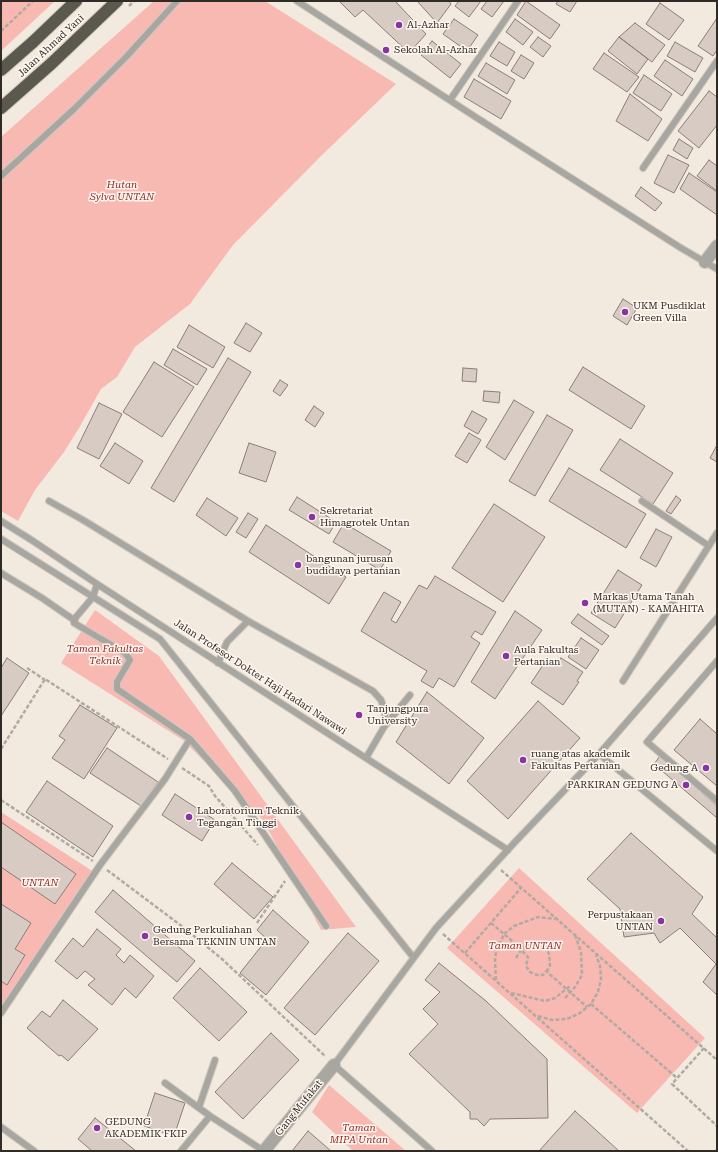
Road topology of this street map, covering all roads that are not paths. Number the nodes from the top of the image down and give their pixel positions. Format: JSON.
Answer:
{"nodes":[{"id":1,"x":76,"y":1,"type":"edge"},
{"id":2,"x":117,"y":1,"type":"edge"},
{"id":3,"x":177,"y":1,"type":"edge"},
{"id":4,"x":297,"y":1,"type":"edge"},
{"id":5,"x":518,"y":1,"type":"edge"},
{"id":6,"x":717,"y":61,"type":"edge"},
{"id":7,"x":1,"y":70,"type":"edge"},
{"id":8,"x":450,"y":100,"type":"junction"},
{"id":9,"x":1,"y":108,"type":"edge"},
{"id":10,"x":643,"y":168,"type":"dead end"},
{"id":11,"x":1,"y":176,"type":"edge"},
{"id":12,"x":717,"y":246,"type":"edge"},
{"id":13,"x":705,"y":262,"type":"junction"},
{"id":14,"x":717,"y":269,"type":"edge"},
{"id":15,"x":49,"y":501,"type":"dead end"},
{"id":16,"x":642,"y":501,"type":"dead end"},
{"id":17,"x":1,"y":521,"type":"edge"},
{"id":18,"x":717,"y":533,"type":"edge"},
{"id":19,"x":1,"y":539,"type":"edge"},
{"id":20,"x":709,"y":546,"type":"junction"},
{"id":21,"x":1,"y":573,"type":"edge"},
{"id":22,"x":97,"y":584,"type":"junction"},
{"id":23,"x":93,"y":597,"type":"junction"},
{"id":24,"x":717,"y":618,"type":"edge"},
{"id":25,"x":74,"y":620,"type":"junction"},
{"id":26,"x":248,"y":621,"type":"junction"},
{"id":27,"x":717,"y":661,"type":"edge"},
{"id":28,"x":218,"y":662,"type":"junction"},
{"id":29,"x":623,"y":681,"type":"dead end"},
{"id":30,"x":410,"y":695,"type":"dead end"},
{"id":31,"x":384,"y":727,"type":"junction"},
{"id":32,"x":190,"y":739,"type":"junction"},
{"id":33,"x":599,"y":754,"type":"junction"},
{"id":34,"x":366,"y":758,"type":"junction"},
{"id":35,"x":717,"y":801,"type":"edge"},
{"id":36,"x":508,"y":850,"type":"junction"},
{"id":37,"x":717,"y":851,"type":"edge"},
{"id":38,"x":326,"y":926,"type":"dead end"},
{"id":39,"x":414,"y":957,"type":"junction"},
{"id":40,"x":1,"y":1013,"type":"edge"},
{"id":41,"x":215,"y":1060,"type":"dead end"},
{"id":42,"x":334,"y":1065,"type":"junction"},
{"id":43,"x":165,"y":1083,"type":"dead end"},
{"id":44,"x":199,"y":1107,"type":"junction"},
{"id":45,"x":210,"y":1116,"type":"junction"},
{"id":46,"x":1,"y":1127,"type":"edge"},
{"id":47,"x":34,"y":1151,"type":"edge"},
{"id":48,"x":181,"y":1151,"type":"edge"},
{"id":49,"x":264,"y":1151,"type":"edge"},
{"id":50,"x":432,"y":1151,"type":"edge"}],
"edges":[{"from":1,"to":7,"type":"highway","name":"Jalan Ahmad Yani"},
{"from":2,"to":9,"type":"highway","name":"Jalan Ahmad Yani"},
{"from":3,"to":11,"type":"lane"},
{"from":4,"to":8,"type":"lane"},
{"from":5,"to":8,"type":"lane"},
{"from":6,"to":10,"type":"lane"},
{"from":8,"to":13,"type":"lane"},
{"from":12,"to":13,"type":"street"},
{"from":13,"to":14,"type":"lane"},
{"from":15,"to":26,"type":"lane"},
{"from":16,"to":20,"type":"lane"},
{"from":17,"to":22,"type":"lane","name":"Jalan Profesor Dokter Haji Hadari Nawawi"},
{"from":18,"to":20,"type":"lane"},
{"from":19,"to":23,"type":"lane"},
{"from":20,"to":29,"type":"lane"},
{"from":21,"to":25,"type":"lane"},
{"from":22,"to":23,"type":"lane"},
{"from":22,"to":28,"type":"lane","name":"Jalan Profesor Dokter Haji Hadari Nawawi"},
{"from":23,"to":25,"type":"lane"},
{"from":23,"to":39,"type":"lane"},
{"from":24,"to":33,"type":"lane"},
{"from":25,"to":32,"type":"lane"},
{"from":26,"to":28,"type":"lane"},
{"from":26,"to":31,"type":"lane"},
{"from":27,"to":35,"type":"lane"},
{"from":28,"to":34,"type":"lane","name":"Jalan Profesor Dokter Haji Hadari Nawawi"},
{"from":30,"to":31,"type":"lane"},
{"from":31,"to":34,"type":"lane"},
{"from":32,"to":38,"type":"lane"},
{"from":32,"to":40,"type":"lane"},
{"from":33,"to":36,"type":"lane"},
{"from":33,"to":37,"type":"lane"},
{"from":34,"to":36,"type":"lane","name":"Jalan Profesor Dokter Haji Hadari Nawawi"},
{"from":36,"to":39,"type":"lane"},
{"from":39,"to":42,"type":"lane"},
{"from":41,"to":44,"type":"lane"},
{"from":42,"to":49,"type":"street","name":"Gang Mufakat"},
{"from":42,"to":50,"type":"lane"},
{"from":43,"to":44,"type":"lane"},
{"from":44,"to":45,"type":"lane"},
{"from":45,"to":48,"type":"lane"},
{"from":45,"to":49,"type":"lane"},
{"from":46,"to":47,"type":"lane"}]}
